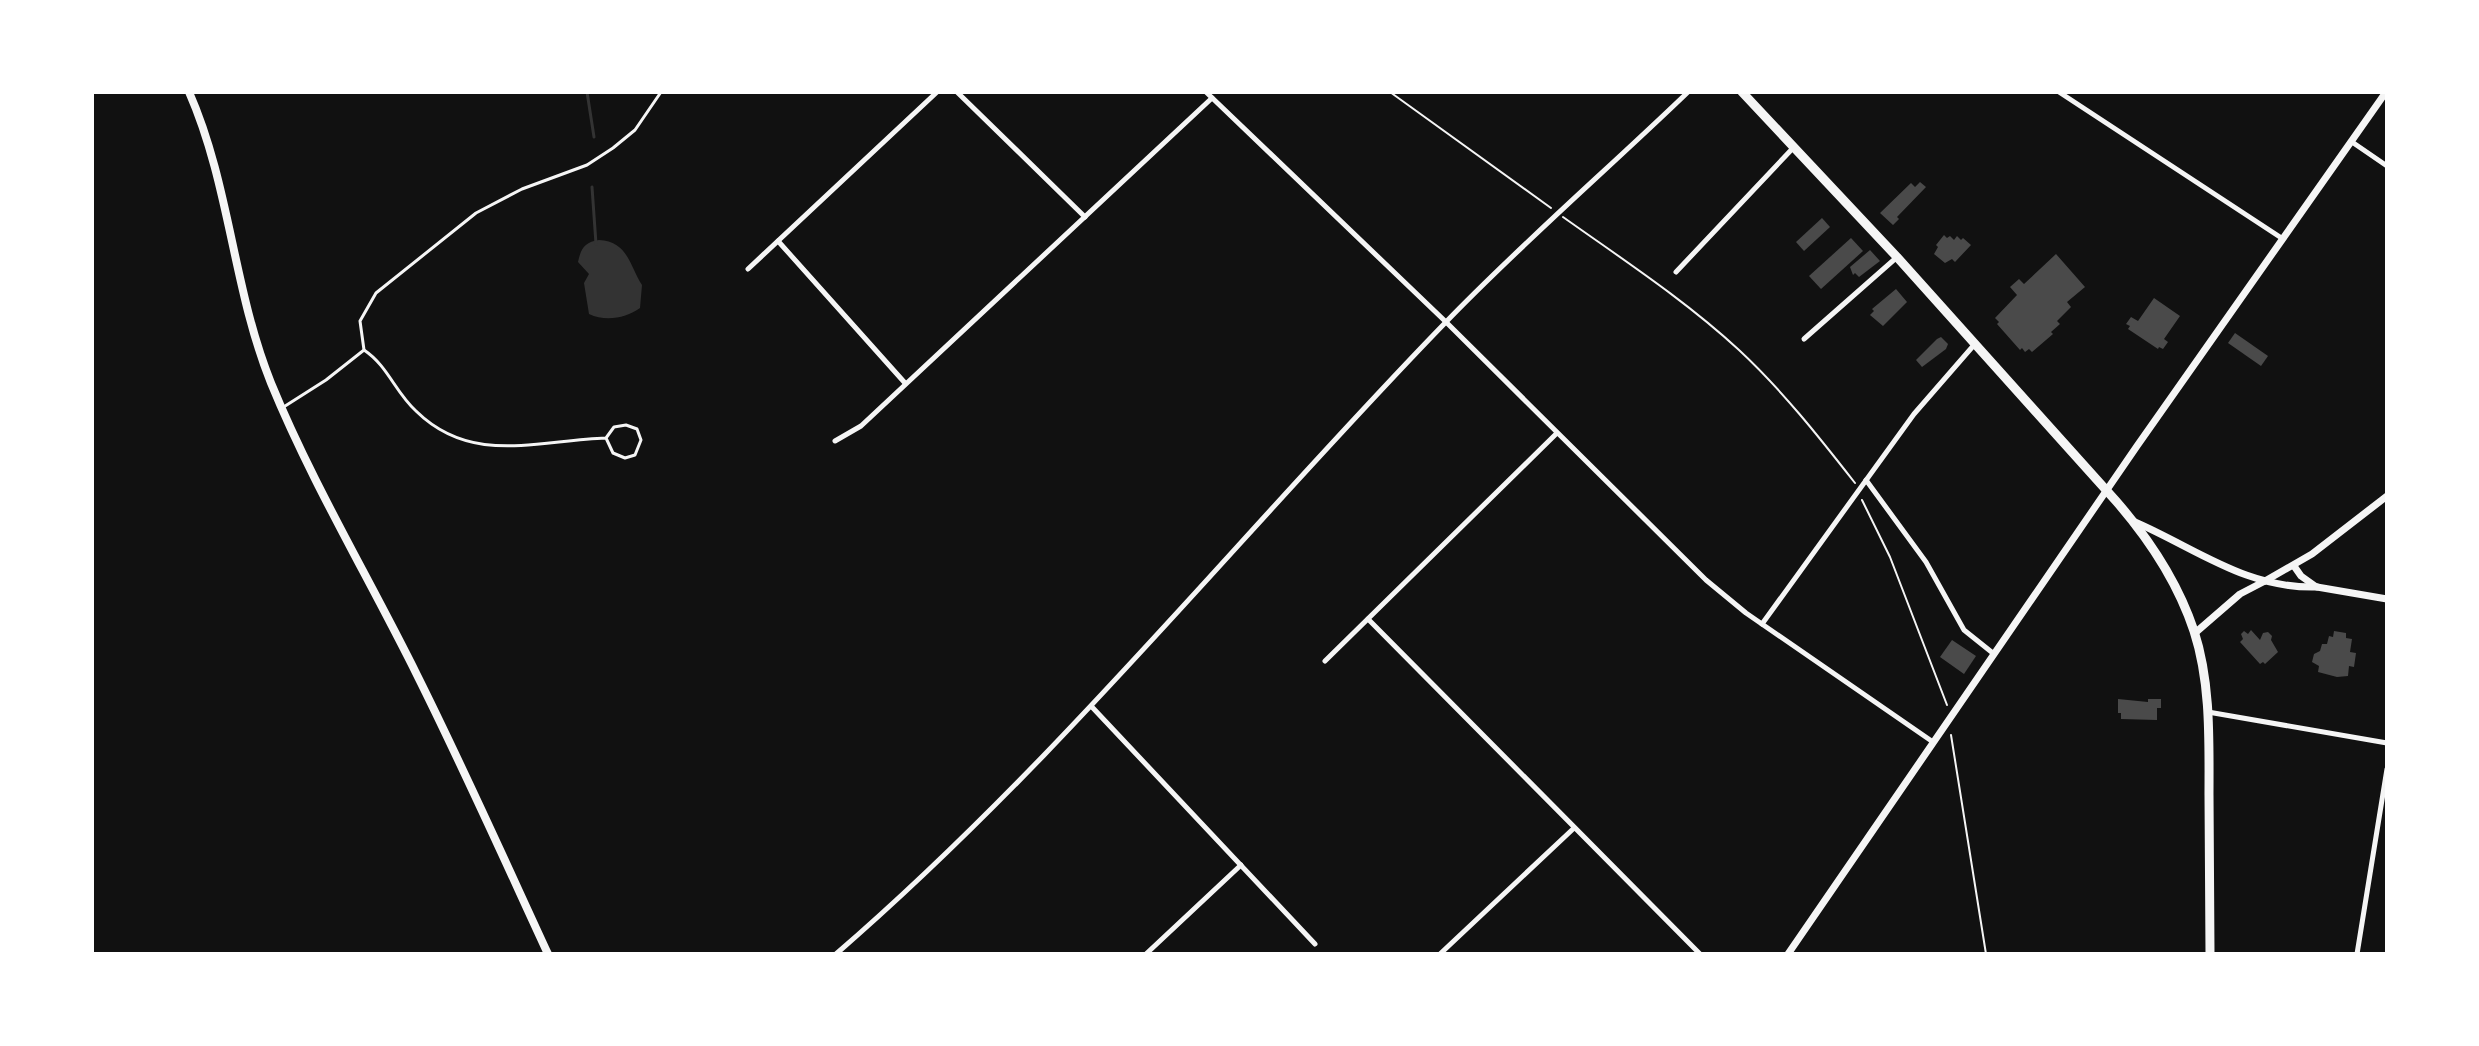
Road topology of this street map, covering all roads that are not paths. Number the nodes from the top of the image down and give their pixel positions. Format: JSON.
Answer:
{"nodes":[{"id":1,"x":189,"y":92,"type":"edge"},
{"id":2,"x":661,"y":92,"type":"edge"},
{"id":3,"x":937,"y":92,"type":"edge"},
{"id":4,"x":957,"y":92,"type":"edge"},
{"id":5,"x":1206,"y":92,"type":"edge"},
{"id":6,"x":1688,"y":92,"type":"edge"},
{"id":7,"x":1742,"y":92,"type":"edge"},
{"id":8,"x":2059,"y":92,"type":"edge"},
{"id":9,"x":2386,"y":92,"type":"edge"},
{"id":10,"x":1212,"y":98,"type":"junction"},
{"id":11,"x":2352,"y":142,"type":"junction"},
{"id":12,"x":1794,"y":147,"type":"junction"},
{"id":13,"x":2387,"y":166,"type":"edge"},
{"id":14,"x":1085,"y":217,"type":"junction"},
{"id":15,"x":2283,"y":239,"type":"junction"},
{"id":16,"x":778,"y":241,"type":"junction"},
{"id":17,"x":1897,"y":257,"type":"junction"},
{"id":18,"x":748,"y":269,"type":"dead end"},
{"id":19,"x":1676,"y":272,"type":"dead end"},
{"id":20,"x":1446,"y":322,"type":"junction"},
{"id":21,"x":1804,"y":339,"type":"dead end"},
{"id":22,"x":1975,"y":344,"type":"junction"},
{"id":23,"x":364,"y":350,"type":"junction"},
{"id":24,"x":905,"y":383,"type":"junction"},
{"id":25,"x":282,"y":408,"type":"junction"},
{"id":26,"x":1557,"y":433,"type":"junction"},
{"id":27,"x":606,"y":438,"type":"junction"},
{"id":28,"x":835,"y":441,"type":"dead end"},
{"id":29,"x":1866,"y":480,"type":"junction"},
{"id":30,"x":2107,"y":491,"type":"junction"},
{"id":31,"x":2387,"y":496,"type":"edge"},
{"id":32,"x":2133,"y":521,"type":"junction"},
{"id":33,"x":2294,"y":566,"type":"junction"},
{"id":34,"x":2265,"y":581,"type":"junction"},
{"id":35,"x":2317,"y":587,"type":"junction"},
{"id":36,"x":2387,"y":599,"type":"edge"},
{"id":37,"x":1368,"y":619,"type":"junction"},
{"id":38,"x":1762,"y":624,"type":"junction"},
{"id":39,"x":2195,"y":633,"type":"junction"},
{"id":40,"x":1995,"y":654,"type":"junction"},
{"id":41,"x":1325,"y":661,"type":"dead end"},
{"id":42,"x":1092,"y":707,"type":"junction"},
{"id":43,"x":2208,"y":712,"type":"junction"},
{"id":44,"x":1934,"y":743,"type":"junction"},
{"id":45,"x":2387,"y":743,"type":"edge"},
{"id":46,"x":2387,"y":769,"type":"edge"},
{"id":47,"x":1573,"y":829,"type":"junction"},
{"id":48,"x":1241,"y":865,"type":"junction"},
{"id":49,"x":1315,"y":944,"type":"dead end"},
{"id":50,"x":548,"y":954,"type":"edge"},
{"id":51,"x":836,"y":954,"type":"edge"},
{"id":52,"x":1146,"y":954,"type":"edge"},
{"id":53,"x":1440,"y":954,"type":"edge"},
{"id":54,"x":1700,"y":954,"type":"edge"},
{"id":55,"x":1788,"y":954,"type":"edge"},
{"id":56,"x":2210,"y":954,"type":"edge"},
{"id":57,"x":2357,"y":954,"type":"edge"}],
"edges":[{"from":1,"to":25,"type":"main road"},
{"from":2,"to":23,"type":"lane"},
{"from":3,"to":16,"type":"street"},
{"from":4,"to":14,"type":"street"},
{"from":5,"to":10,"type":"street"},
{"from":6,"to":20,"type":"street"},
{"from":7,"to":12,"type":"highway"},
{"from":8,"to":15,"type":"street"},
{"from":9,"to":11,"type":"main road"},
{"from":10,"to":14,"type":"street"},
{"from":10,"to":20,"type":"street"},
{"from":11,"to":13,"type":"street"},
{"from":11,"to":15,"type":"main road"},
{"from":12,"to":17,"type":"highway"},
{"from":12,"to":19,"type":"street"},
{"from":14,"to":24,"type":"street"},
{"from":15,"to":30,"type":"main road"},
{"from":16,"to":18,"type":"street"},
{"from":16,"to":24,"type":"street"},
{"from":17,"to":21,"type":"street"},
{"from":17,"to":22,"type":"highway"},
{"from":20,"to":26,"type":"street"},
{"from":20,"to":42,"type":"street"},
{"from":22,"to":29,"type":"street"},
{"from":22,"to":30,"type":"highway"},
{"from":23,"to":25,"type":"lane"},
{"from":23,"to":27,"type":"lane"},
{"from":24,"to":28,"type":"street"},
{"from":25,"to":50,"type":"main road"},
{"from":26,"to":37,"type":"street"},
{"from":26,"to":38,"type":"street"},
{"from":27,"to":27,"type":"lane"},
{"from":29,"to":38,"type":"street"},
{"from":29,"to":40,"type":"street"},
{"from":30,"to":32,"type":"highway"},
{"from":30,"to":40,"type":"main road"},
{"from":31,"to":33,"type":"main road"},
{"from":32,"to":34,"type":"main road"},
{"from":32,"to":39,"type":"highway"},
{"from":33,"to":34,"type":"main road"},
{"from":33,"to":35,"type":"main road"},
{"from":34,"to":35,"type":"main road"},
{"from":34,"to":39,"type":"main road"},
{"from":35,"to":36,"type":"main road"},
{"from":37,"to":41,"type":"street"},
{"from":37,"to":47,"type":"street"},
{"from":38,"to":44,"type":"street"},
{"from":39,"to":43,"type":"highway"},
{"from":40,"to":44,"type":"main road"},
{"from":42,"to":48,"type":"street"},
{"from":42,"to":51,"type":"street"},
{"from":43,"to":45,"type":"street"},
{"from":43,"to":56,"type":"highway"},
{"from":44,"to":55,"type":"main road"},
{"from":46,"to":57,"type":"street"},
{"from":47,"to":53,"type":"street"},
{"from":47,"to":54,"type":"street"},
{"from":48,"to":49,"type":"street"},
{"from":48,"to":52,"type":"street"}]}
